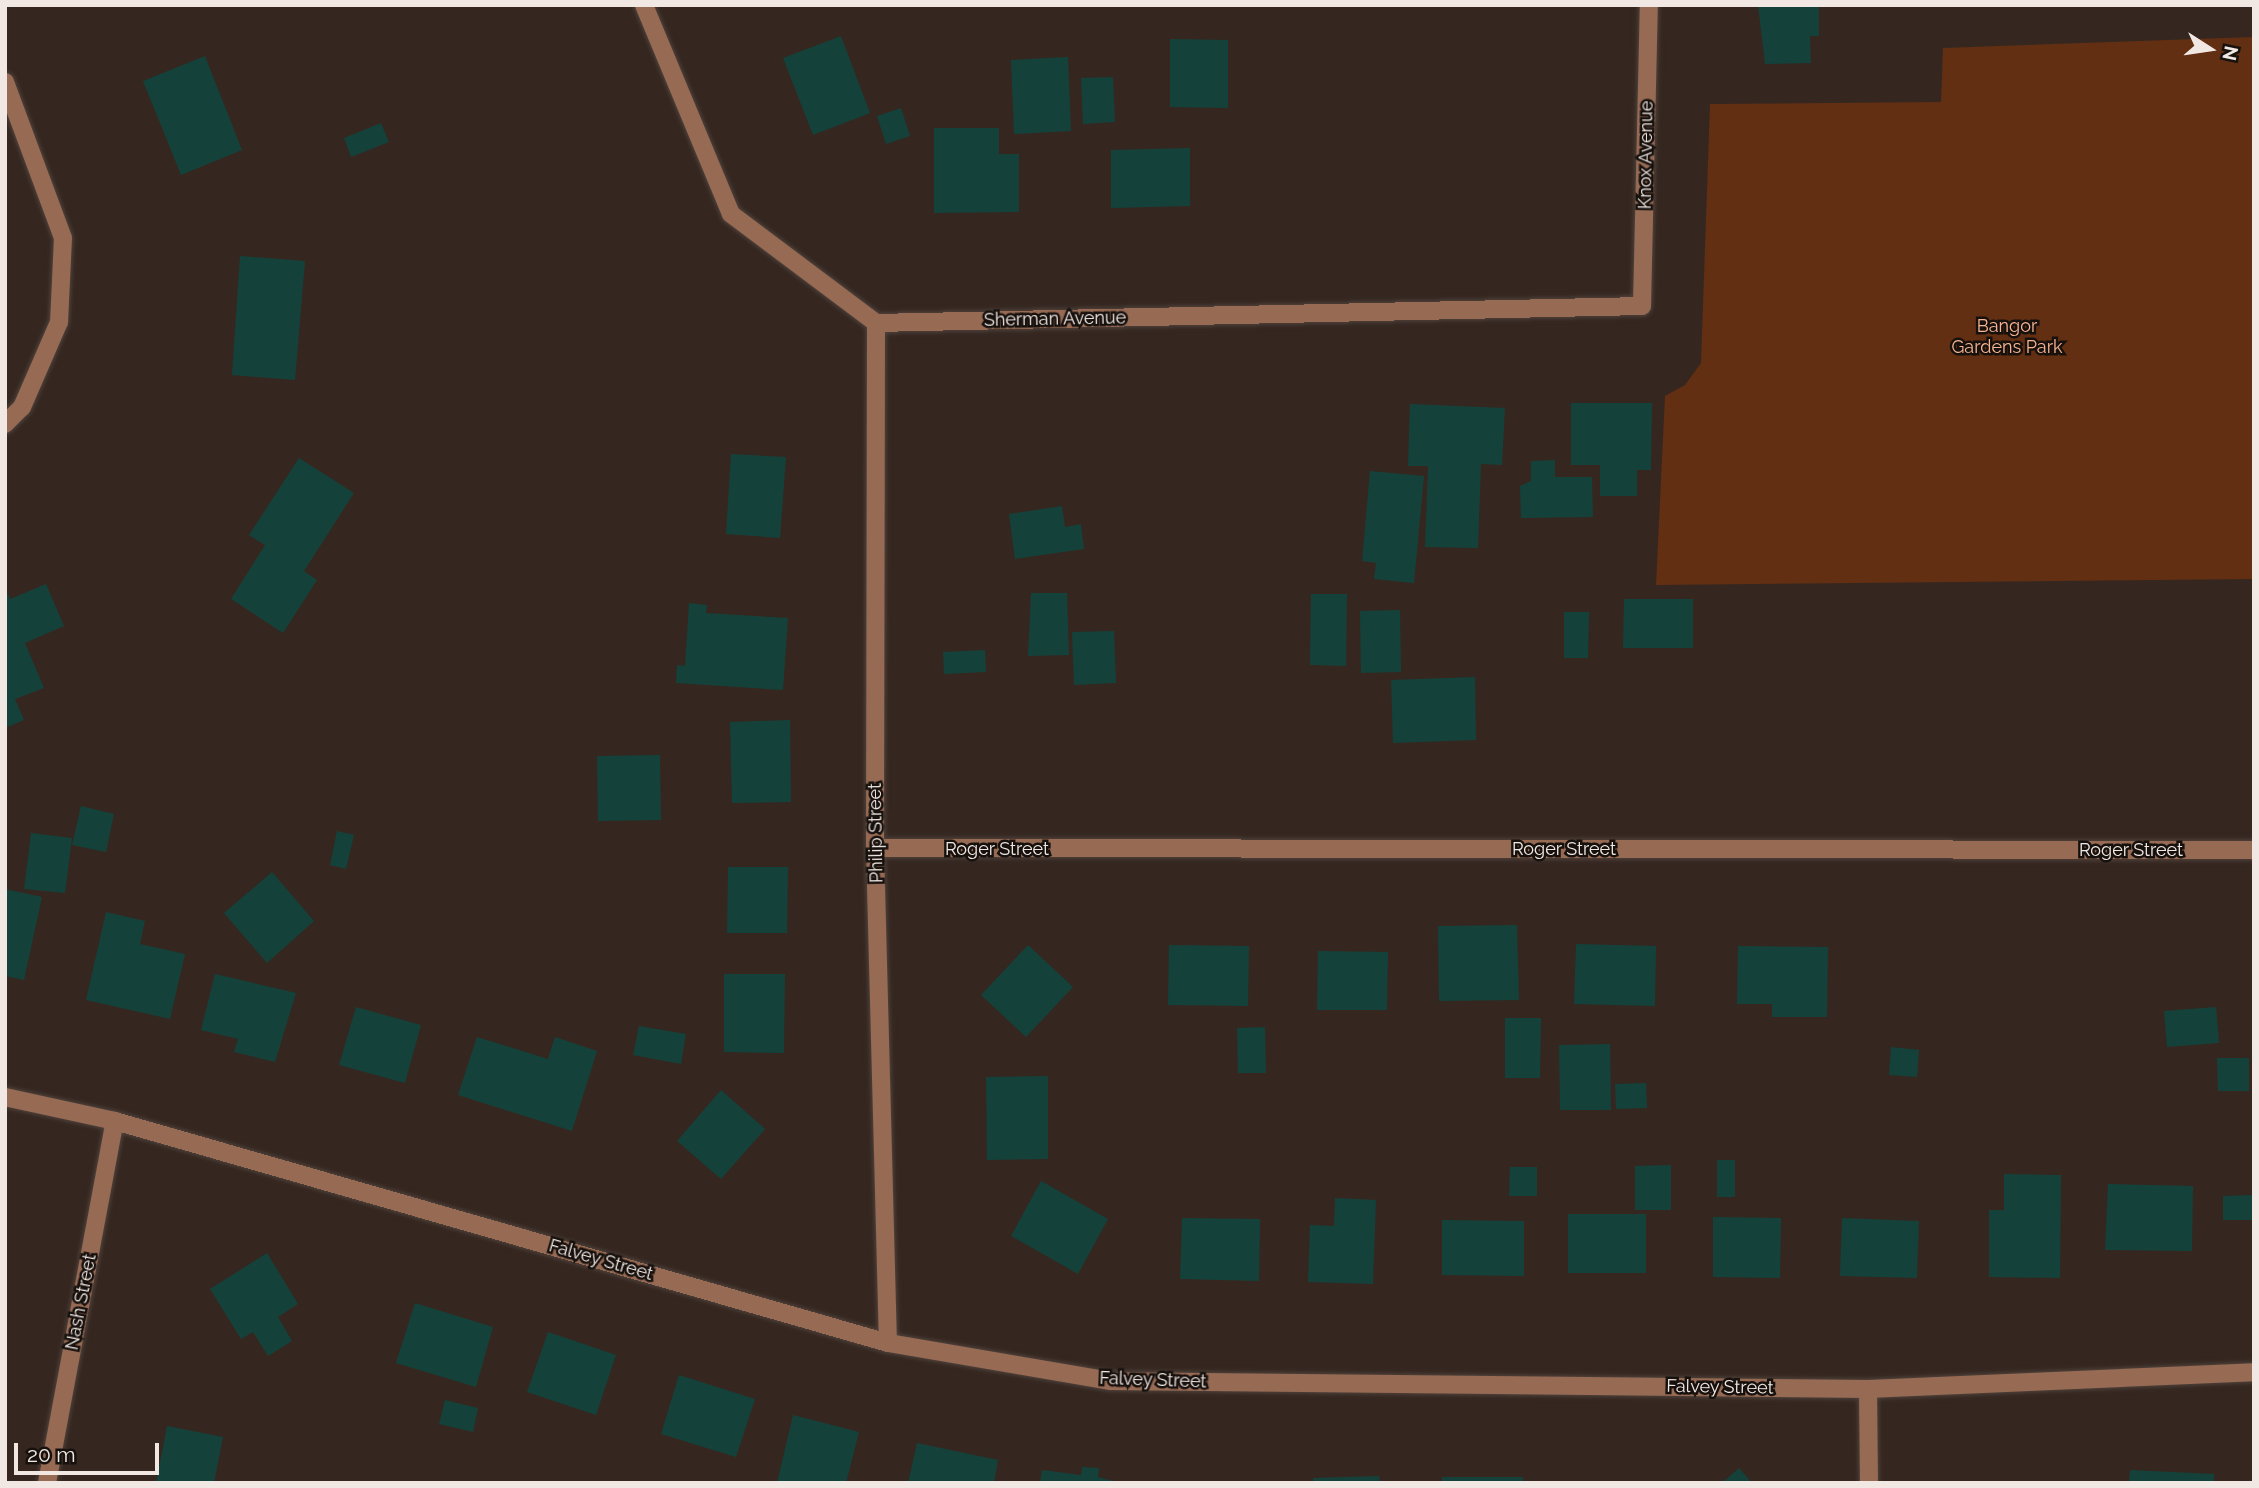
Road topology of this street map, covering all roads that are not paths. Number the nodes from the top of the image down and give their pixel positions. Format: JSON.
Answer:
{"nodes":[{"id":1,"x":644,"y":5,"type":"edge"},
{"id":2,"x":1649,"y":5,"type":"edge"},
{"id":3,"x":5,"y":82,"type":"edge"},
{"id":4,"x":1642,"y":306,"type":"joint"},
{"id":5,"x":876,"y":323,"type":"junction"},
{"id":6,"x":5,"y":424,"type":"edge"},
{"id":7,"x":875,"y":848,"type":"junction"},
{"id":8,"x":2254,"y":850,"type":"edge"},
{"id":9,"x":5,"y":1097,"type":"edge"},
{"id":10,"x":116,"y":1121,"type":"junction"},
{"id":11,"x":888,"y":1343,"type":"junction"},
{"id":12,"x":2254,"y":1372,"type":"edge"},
{"id":13,"x":1868,"y":1389,"type":"junction"},
{"id":14,"x":47,"y":1483,"type":"edge"},
{"id":15,"x":1869,"y":1483,"type":"edge"}],
"edges":[{"from":1,"to":5,"type":"street"},
{"from":2,"to":4,"type":"street","name":"Knox Avenue"},
{"from":3,"to":6,"type":"street"},
{"from":4,"to":5,"type":"street","name":"Sherman Avenue"},
{"from":5,"to":7,"type":"street","name":"Philip Street"},
{"from":7,"to":8,"type":"street","name":"Roger Street"},
{"from":7,"to":11,"type":"street","name":"Philip Street"},
{"from":9,"to":10,"type":"street","name":"Falvey Street"},
{"from":10,"to":11,"type":"street","name":"Falvey Street"},
{"from":10,"to":14,"type":"street","name":"Nash Street"},
{"from":11,"to":13,"type":"street","name":"Falvey Street"},
{"from":12,"to":13,"type":"street","name":"Falvey Street"},
{"from":13,"to":15,"type":"street"}]}
